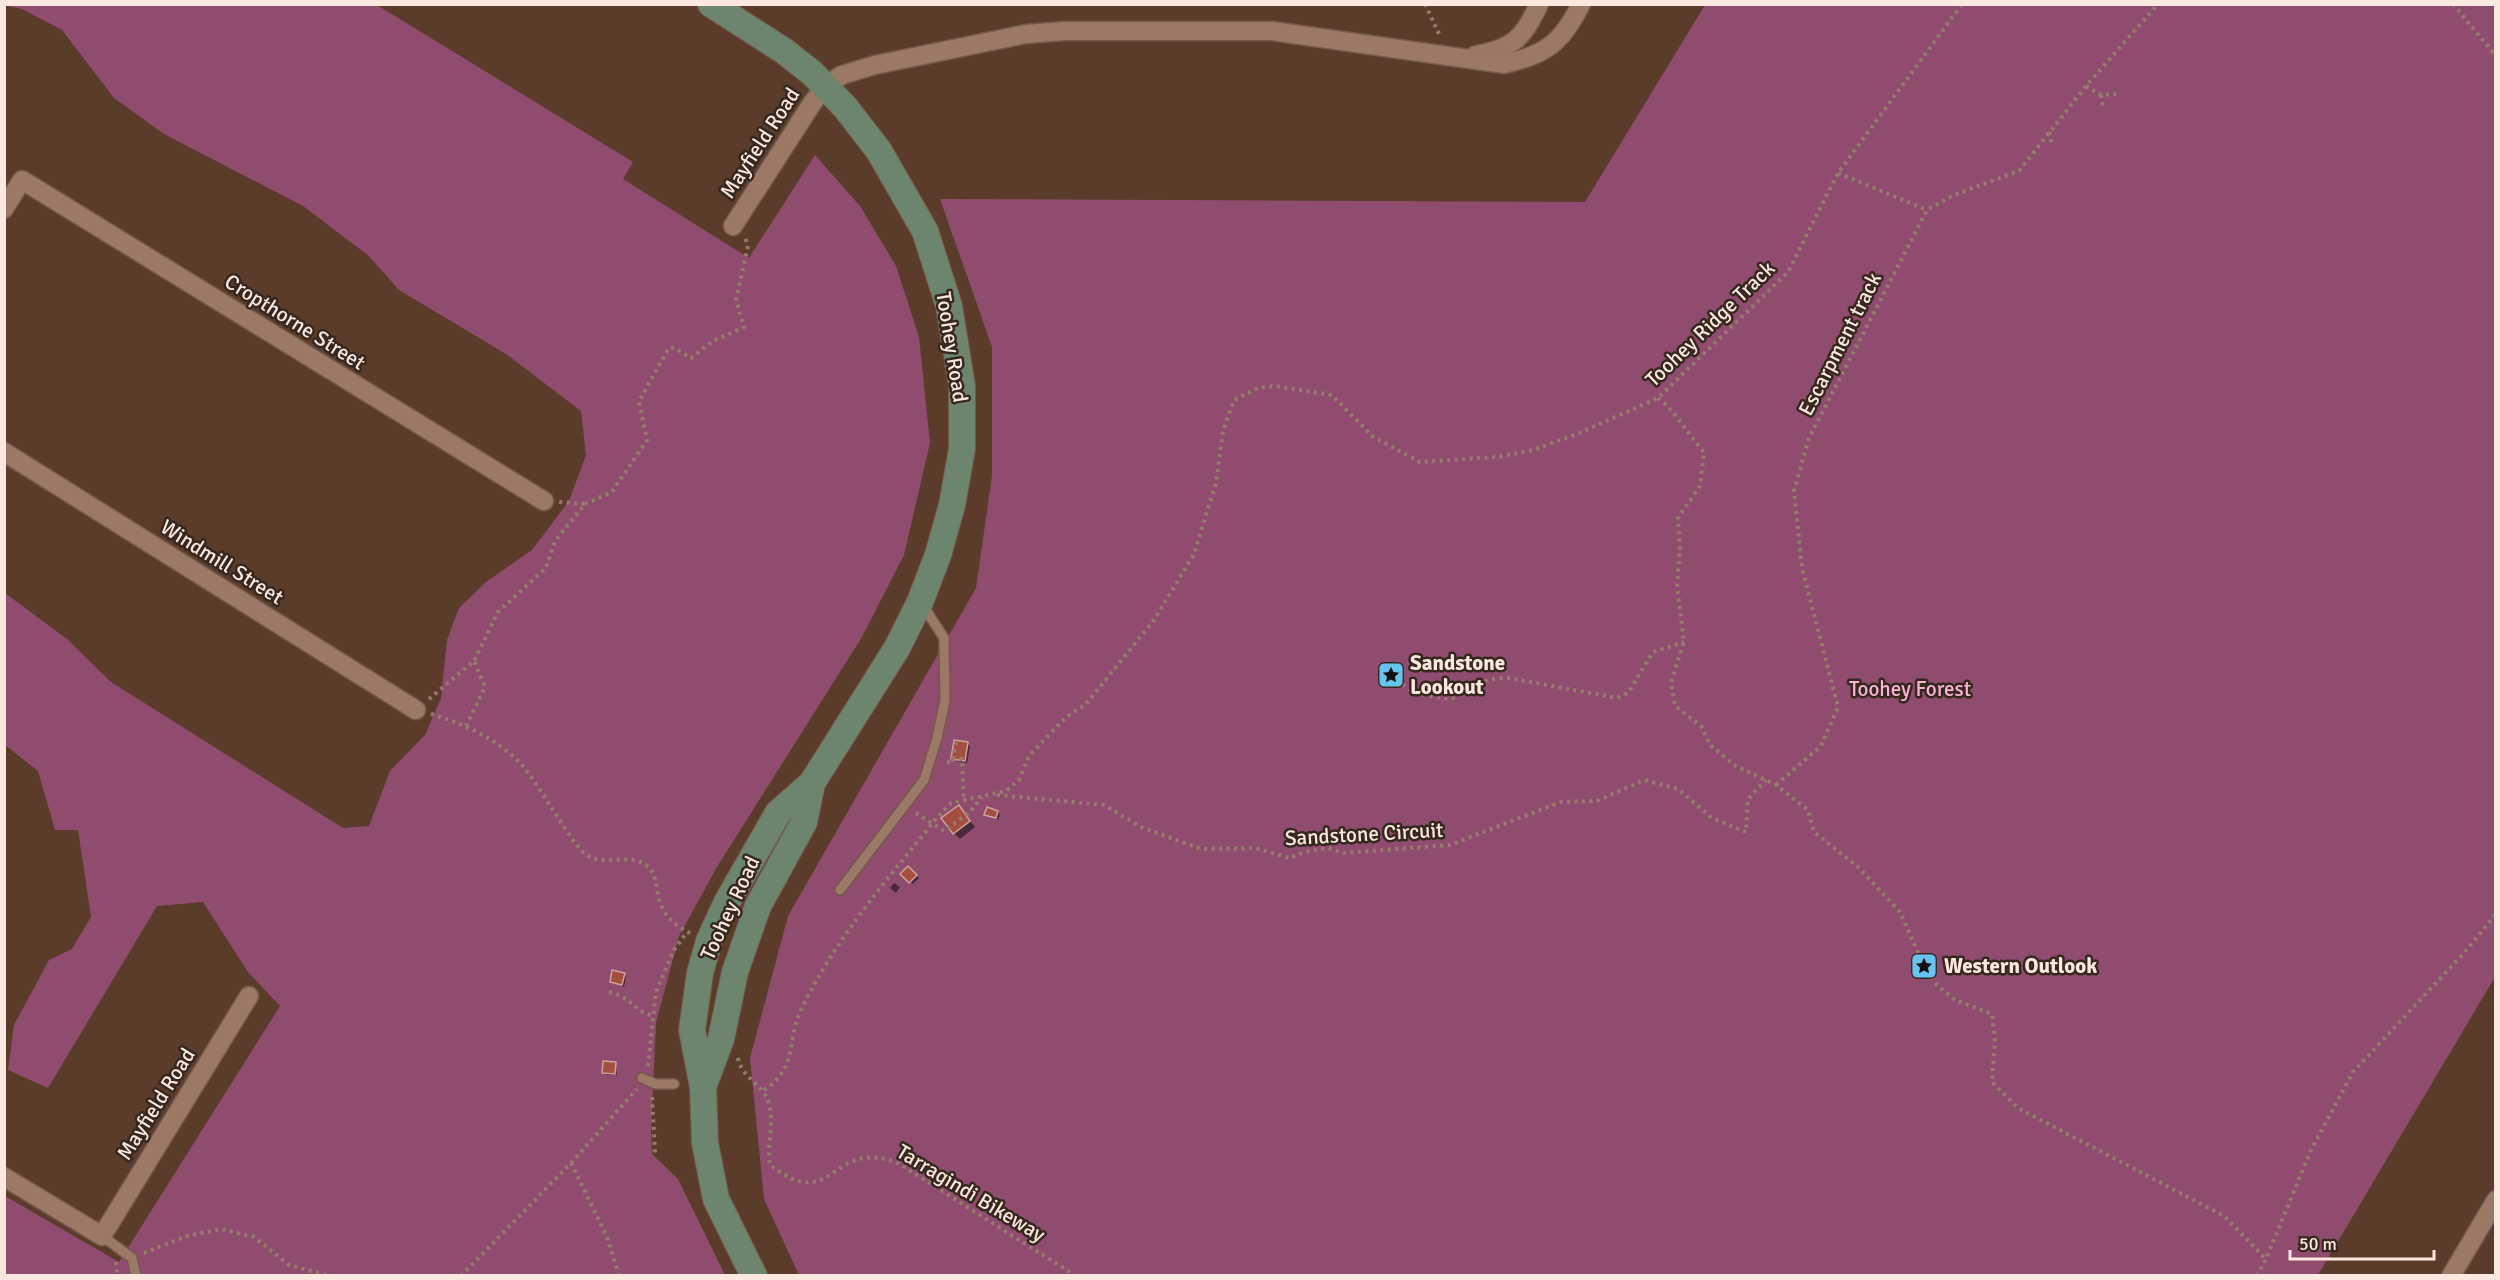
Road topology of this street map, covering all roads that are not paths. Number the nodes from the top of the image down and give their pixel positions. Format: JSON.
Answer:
{"nodes":[{"id":1,"x":711,"y":4,"type":"edge"},
{"id":2,"x":1539,"y":4,"type":"edge"},
{"id":3,"x":1581,"y":4,"type":"edge"},
{"id":4,"x":1457,"y":58,"type":"junction"},
{"id":5,"x":826,"y":86,"type":"junction"},
{"id":6,"x":4,"y":209,"type":"edge"},
{"id":7,"x":736,"y":221,"type":"road end"},
{"id":8,"x":4,"y":452,"type":"edge"},
{"id":9,"x":544,"y":501,"type":"road end"},
{"id":10,"x":920,"y":602,"type":"junction"},
{"id":11,"x":416,"y":710,"type":"road end"},
{"id":12,"x":812,"y":783,"type":"junction"},
{"id":13,"x":840,"y":890,"type":"dead end"},
{"id":14,"x":249,"y":996,"type":"dead end"},
{"id":15,"x":642,"y":1078,"type":"road end"},
{"id":16,"x":674,"y":1084,"type":"dead end"},
{"id":17,"x":703,"y":1087,"type":"junction"},
{"id":18,"x":4,"y":1177,"type":"edge"},
{"id":19,"x":2496,"y":1200,"type":"edge"},
{"id":20,"x":102,"y":1236,"type":"junction"},
{"id":21,"x":136,"y":1275,"type":"edge"},
{"id":22,"x":754,"y":1275,"type":"edge"},
{"id":23,"x":2451,"y":1275,"type":"edge"}],
"edges":[{"from":1,"to":5,"type":"main road","name":"Toohey Road"},
{"from":2,"to":4,"type":"street"},
{"from":3,"to":4,"type":"street"},
{"from":4,"to":5,"type":"street"},
{"from":5,"to":7,"type":"street","name":"Mayfield Road"},
{"from":5,"to":10,"type":"main road","name":"Toohey Road"},
{"from":6,"to":9,"type":"street","name":"Cropthorne Street"},
{"from":8,"to":11,"type":"street","name":"Windmill Street"},
{"from":10,"to":12,"type":"main road","name":"Toohey Road"},
{"from":10,"to":13,"type":"lane"},
{"from":12,"to":17,"type":"main road","name":"Toohey Road"},
{"from":12,"to":17,"type":"main road","name":"Toohey Road"},
{"from":14,"to":20,"type":"street","name":"Mayfield Road"},
{"from":15,"to":16,"type":"lane"},
{"from":17,"to":22,"type":"main road","name":"Toohey Road"},
{"from":18,"to":20,"type":"street"},
{"from":19,"to":23,"type":"street"},
{"from":20,"to":21,"type":"lane"}]}
